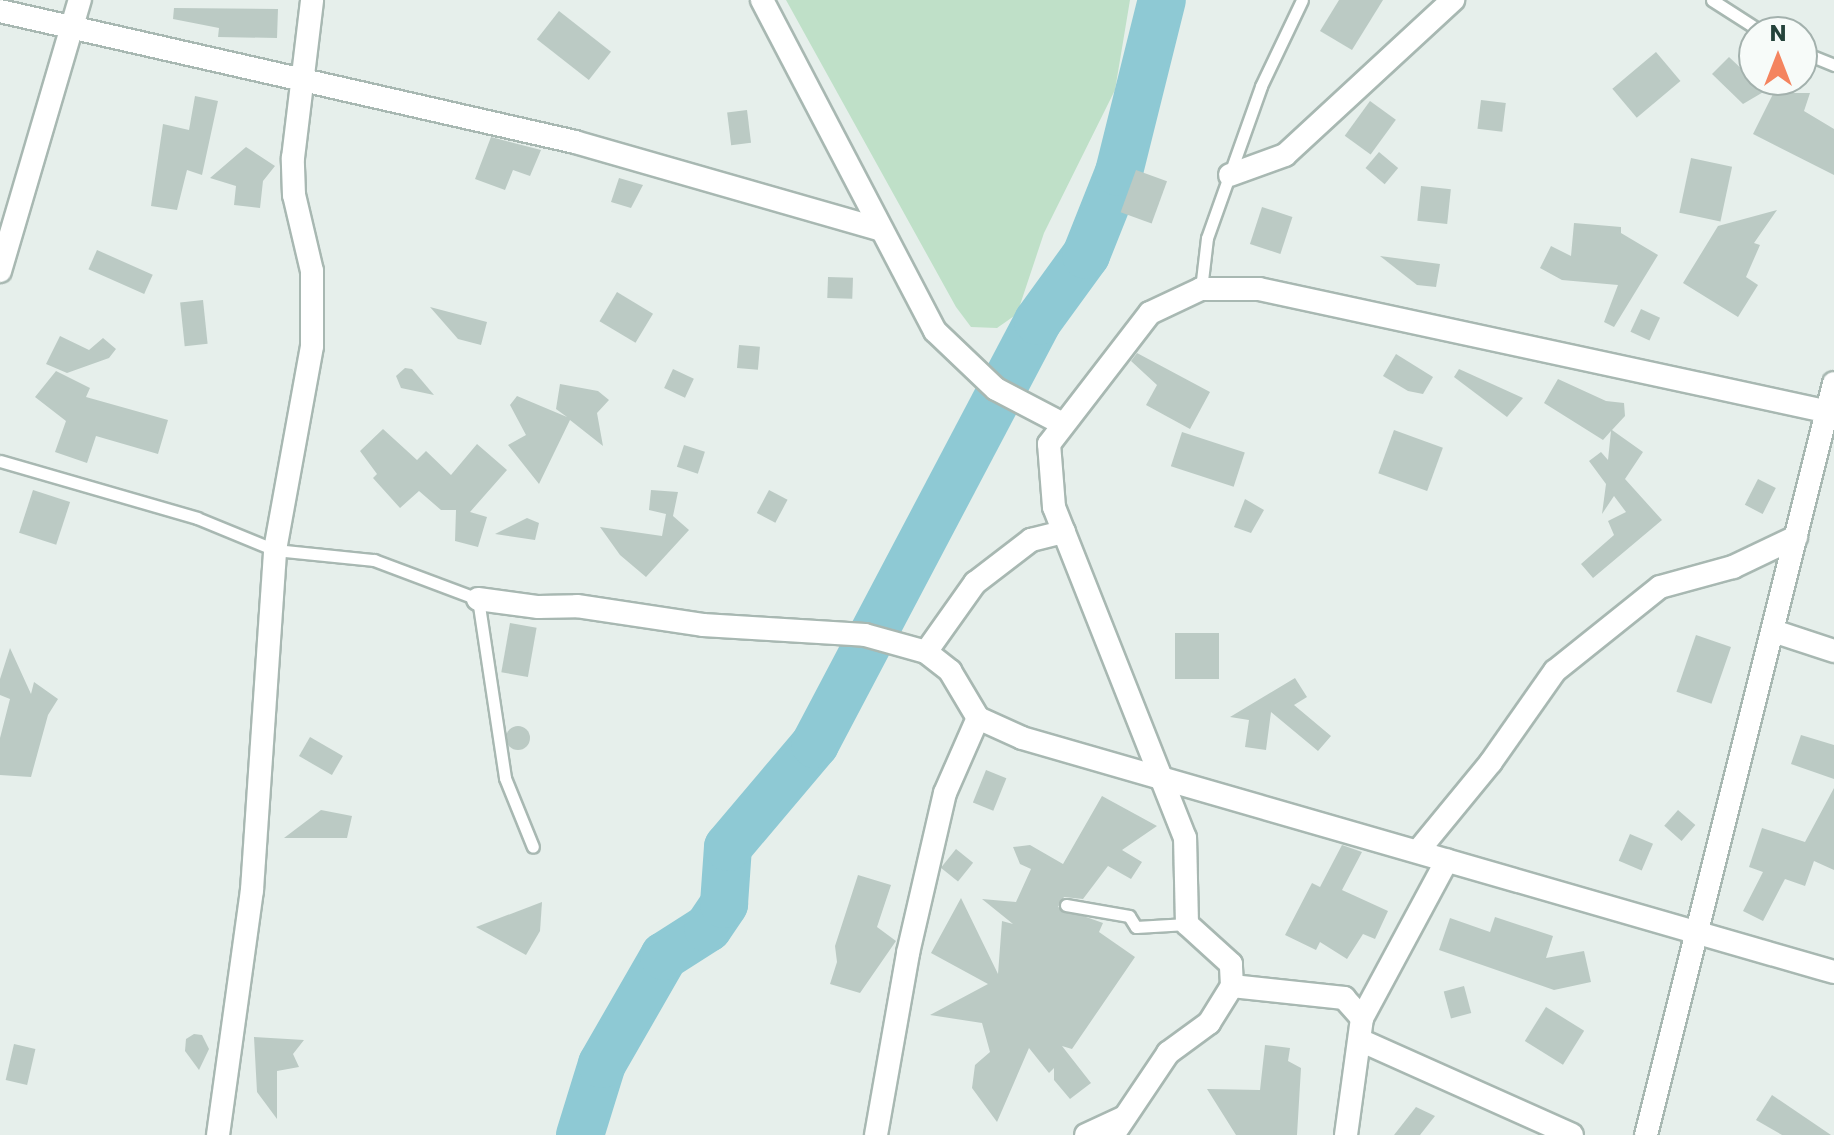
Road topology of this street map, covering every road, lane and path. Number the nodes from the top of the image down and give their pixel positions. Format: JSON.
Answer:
{"nodes":[{"id":1,"x":80,"y":0,"type":"edge"},
{"id":2,"x":312,"y":0,"type":"edge"},
{"id":3,"x":762,"y":0,"type":"edge"},
{"id":4,"x":1302,"y":0,"type":"edge"},
{"id":5,"x":1453,"y":0,"type":"edge"},
{"id":6,"x":1712,"y":0,"type":"edge"},
{"id":7,"x":0,"y":11,"type":"edge"},
{"id":8,"x":1738,"y":17,"type":"edge"},
{"id":9,"x":72,"y":27,"type":"junction"},
{"id":10,"x":302,"y":79,"type":"junction"},
{"id":11,"x":1230,"y":175,"type":"junction"},
{"id":12,"x":881,"y":230,"type":"junction"},
{"id":13,"x":0,"y":271,"type":"edge"},
{"id":14,"x":1201,"y":289,"type":"junction"},
{"id":15,"x":1834,"y":383,"type":"edge"},
{"id":16,"x":1830,"y":412,"type":"edge"},
{"id":17,"x":1063,"y":424,"type":"junction"},
{"id":18,"x":0,"y":461,"type":"edge"},
{"id":19,"x":1064,"y":532,"type":"junction"},
{"id":20,"x":1796,"y":537,"type":"junction"},
{"id":21,"x":275,"y":550,"type":"junction"},
{"id":22,"x":478,"y":599,"type":"junction"},
{"id":23,"x":1773,"y":631,"type":"junction"},
{"id":24,"x":1834,"y":651,"type":"edge"},
{"id":25,"x":926,"y":652,"type":"junction"},
{"id":26,"x":978,"y":718,"type":"junction"},
{"id":27,"x":1164,"y":777,"type":"junction"},
{"id":28,"x":533,"y":847,"type":"dead end"},
{"id":29,"x":1418,"y":851,"type":"junction"},
{"id":30,"x":1447,"y":860,"type":"junction"},
{"id":31,"x":1066,"y":905,"type":"dead end"},
{"id":32,"x":1187,"y":924,"type":"junction"},
{"id":33,"x":1696,"y":932,"type":"junction"},
{"id":34,"x":1834,"y":972,"type":"edge"},
{"id":35,"x":1232,"y":986,"type":"junction"},
{"id":36,"x":1362,"y":1030,"type":"junction"},
{"id":37,"x":1118,"y":1127,"type":"edge"},
{"id":38,"x":218,"y":1135,"type":"edge"},
{"id":39,"x":876,"y":1135,"type":"edge"},
{"id":40,"x":1086,"y":1135,"type":"edge"},
{"id":41,"x":1346,"y":1135,"type":"edge"},
{"id":42,"x":1572,"y":1135,"type":"edge"},
{"id":43,"x":1646,"y":1135,"type":"edge"}],
"edges":[{"from":1,"to":9,"type":"street"},
{"from":2,"to":10,"type":"street"},
{"from":3,"to":12,"type":"street"},
{"from":4,"to":11,"type":"lane"},
{"from":5,"to":11,"type":"street"},
{"from":6,"to":8,"type":"lane"},
{"from":7,"to":9,"type":"street"},
{"from":9,"to":10,"type":"street"},
{"from":9,"to":13,"type":"street"},
{"from":10,"to":12,"type":"street"},
{"from":10,"to":21,"type":"street"},
{"from":11,"to":14,"type":"lane"},
{"from":12,"to":17,"type":"street"},
{"from":14,"to":16,"type":"street"},
{"from":14,"to":17,"type":"street"},
{"from":15,"to":16,"type":"street"},
{"from":16,"to":20,"type":"street"},
{"from":17,"to":19,"type":"street"},
{"from":18,"to":21,"type":"lane"},
{"from":19,"to":25,"type":"street"},
{"from":19,"to":27,"type":"street"},
{"from":20,"to":23,"type":"street"},
{"from":20,"to":29,"type":"street"},
{"from":21,"to":22,"type":"lane"},
{"from":21,"to":38,"type":"street"},
{"from":22,"to":25,"type":"street"},
{"from":22,"to":28,"type":"lane"},
{"from":23,"to":24,"type":"street"},
{"from":23,"to":33,"type":"street"},
{"from":25,"to":26,"type":"street"},
{"from":26,"to":27,"type":"street"},
{"from":26,"to":39,"type":"street"},
{"from":27,"to":29,"type":"street"},
{"from":27,"to":32,"type":"street"},
{"from":29,"to":30,"type":"street"},
{"from":30,"to":33,"type":"street"},
{"from":30,"to":36,"type":"street"},
{"from":31,"to":32,"type":"lane"},
{"from":32,"to":35,"type":"street"},
{"from":33,"to":34,"type":"street"},
{"from":33,"to":43,"type":"street"},
{"from":35,"to":36,"type":"street"},
{"from":35,"to":37,"type":"street"},
{"from":36,"to":41,"type":"street"},
{"from":36,"to":42,"type":"street"},
{"from":37,"to":40,"type":"street"}]}
